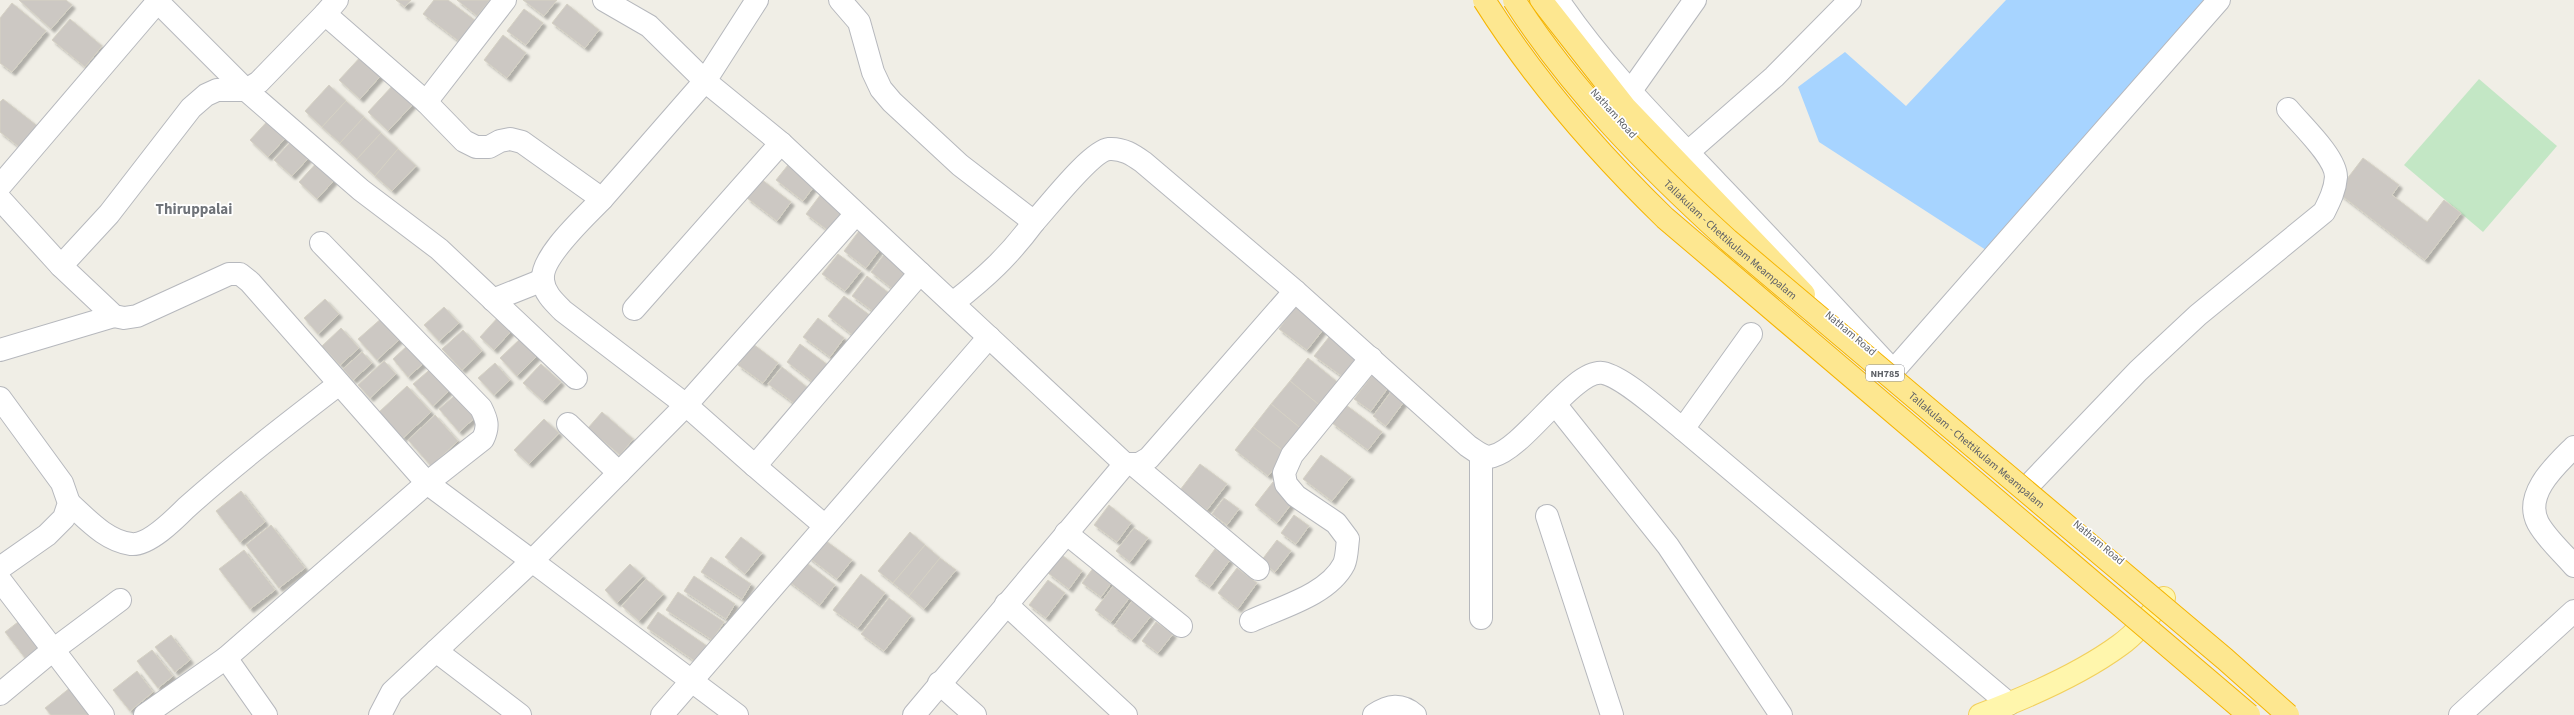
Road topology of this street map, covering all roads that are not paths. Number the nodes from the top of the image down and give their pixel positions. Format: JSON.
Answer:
{"nodes":[{"id":1,"x":505,"y":0,"type":"edge"},
{"id":2,"x":604,"y":0,"type":"edge"},
{"id":3,"x":758,"y":0,"type":"edge"},
{"id":4,"x":840,"y":0,"type":"edge"},
{"id":5,"x":1474,"y":0,"type":"edge"},
{"id":6,"x":1484,"y":0,"type":"edge"},
{"id":7,"x":1514,"y":0,"type":"edge"},
{"id":8,"x":1524,"y":0,"type":"edge"},
{"id":9,"x":1541,"y":0,"type":"edge"},
{"id":10,"x":1558,"y":0,"type":"edge"},
{"id":11,"x":1695,"y":0,"type":"edge"},
{"id":12,"x":1850,"y":0,"type":"edge"},
{"id":13,"x":2218,"y":0,"type":"edge"},
{"id":14,"x":158,"y":1,"type":"edge"},
{"id":15,"x":331,"y":7,"type":"edge"},
{"id":16,"x":705,"y":81,"type":"junction"},
{"id":17,"x":246,"y":90,"type":"junction"},
{"id":18,"x":1630,"y":92,"type":"junction"},
{"id":19,"x":426,"y":102,"type":"junction"},
{"id":20,"x":2288,"y":109,"type":"dead end"},
{"id":21,"x":781,"y":144,"type":"junction"},
{"id":22,"x":1687,"y":153,"type":"junction"},
{"id":23,"x":0,"y":186,"type":"edge"},
{"id":24,"x":0,"y":199,"type":"edge"},
{"id":25,"x":602,"y":199,"type":"junction"},
{"id":26,"x":855,"y":215,"type":"junction"},
{"id":27,"x":1034,"y":222,"type":"junction"},
{"id":28,"x":321,"y":243,"type":"dead end"},
{"id":29,"x":61,"y":266,"type":"junction"},
{"id":30,"x":920,"y":273,"type":"junction"},
{"id":31,"x":542,"y":280,"type":"junction"},
{"id":32,"x":1295,"y":291,"type":"junction"},
{"id":33,"x":1804,"y":294,"type":"junction"},
{"id":34,"x":493,"y":300,"type":"junction"},
{"id":35,"x":953,"y":303,"type":"junction"},
{"id":36,"x":634,"y":309,"type":"dead end"},
{"id":37,"x":114,"y":316,"type":"junction"},
{"id":38,"x":1751,"y":334,"type":"dead end"},
{"id":39,"x":989,"y":337,"type":"junction"},
{"id":40,"x":0,"y":350,"type":"edge"},
{"id":41,"x":1371,"y":358,"type":"junction"},
{"id":42,"x":1890,"y":366,"type":"junction"},
{"id":43,"x":576,"y":378,"type":"dead end"},
{"id":44,"x":339,"y":384,"type":"junction"},
{"id":45,"x":0,"y":398,"type":"edge"},
{"id":46,"x":1555,"y":404,"type":"junction"},
{"id":47,"x":686,"y":405,"type":"junction"},
{"id":48,"x":568,"y":424,"type":"dead end"},
{"id":49,"x":1683,"y":429,"type":"junction"},
{"id":50,"x":2574,"y":447,"type":"edge"},
{"id":51,"x":1481,"y":455,"type":"junction"},
{"id":52,"x":1130,"y":464,"type":"junction"},
{"id":53,"x":755,"y":466,"type":"junction"},
{"id":54,"x":619,"y":473,"type":"junction"},
{"id":55,"x":427,"y":483,"type":"junction"},
{"id":56,"x":2030,"y":484,"type":"junction"},
{"id":57,"x":69,"y":503,"type":"junction"},
{"id":58,"x":1548,"y":516,"type":"dead end"},
{"id":59,"x":825,"y":526,"type":"junction"},
{"id":60,"x":1066,"y":533,"type":"junction"},
{"id":61,"x":532,"y":561,"type":"junction"},
{"id":62,"x":2574,"y":566,"type":"edge"},
{"id":63,"x":0,"y":568,"type":"edge"},
{"id":64,"x":1258,"y":569,"type":"dead end"},
{"id":65,"x":0,"y":580,"type":"edge"},
{"id":66,"x":2164,"y":598,"type":"junction"},
{"id":67,"x":120,"y":600,"type":"dead end"},
{"id":68,"x":1006,"y":604,"type":"junction"},
{"id":69,"x":2574,"y":611,"type":"edge"},
{"id":70,"x":1481,"y":618,"type":"dead end"},
{"id":71,"x":1251,"y":621,"type":"dead end"},
{"id":72,"x":1181,"y":626,"type":"dead end"},
{"id":73,"x":2138,"y":630,"type":"junction"},
{"id":74,"x":53,"y":650,"type":"junction"},
{"id":75,"x":436,"y":651,"type":"junction"},
{"id":76,"x":226,"y":658,"type":"junction"},
{"id":77,"x":690,"y":680,"type":"junction"},
{"id":78,"x":939,"y":683,"type":"junction"},
{"id":79,"x":0,"y":694,"type":"edge"},
{"id":80,"x":2009,"y":704,"type":"junction"},
{"id":81,"x":103,"y":715,"type":"edge"},
{"id":82,"x":145,"y":715,"type":"edge"},
{"id":83,"x":266,"y":715,"type":"edge"},
{"id":84,"x":380,"y":715,"type":"edge"},
{"id":85,"x":520,"y":715,"type":"edge"},
{"id":86,"x":662,"y":715,"type":"edge"},
{"id":87,"x":737,"y":715,"type":"edge"},
{"id":88,"x":914,"y":715,"type":"edge"},
{"id":89,"x":975,"y":715,"type":"edge"},
{"id":90,"x":1126,"y":715,"type":"edge"},
{"id":91,"x":1374,"y":715,"type":"edge"},
{"id":92,"x":1415,"y":715,"type":"edge"},
{"id":93,"x":1612,"y":715,"type":"edge"},
{"id":94,"x":1781,"y":715,"type":"edge"},
{"id":95,"x":1980,"y":715,"type":"edge"},
{"id":96,"x":2238,"y":715,"type":"edge"},
{"id":97,"x":2249,"y":715,"type":"edge"},
{"id":98,"x":2288,"y":715,"type":"edge"},
{"id":99,"x":2299,"y":715,"type":"edge"},
{"id":100,"x":2460,"y":715,"type":"edge"}],
"edges":[{"from":1,"to":19,"type":"street"},
{"from":2,"to":16,"type":"street"},
{"from":3,"to":16,"type":"street"},
{"from":4,"to":27,"type":"street"},
{"from":5,"to":73,"type":"main road"},
{"from":6,"to":97,"type":"highway","number":"NH785","bridge":true},
{"from":7,"to":98,"type":"highway","name":"Tallakulam - Chettikulam Meampalam","number":"NH785","bridge":true},
{"from":8,"to":33,"type":"main road","name":"Natham Road"},
{"from":9,"to":33,"type":"highway"},
{"from":10,"to":18,"type":"street"},
{"from":11,"to":18,"type":"street"},
{"from":12,"to":22,"type":"street"},
{"from":13,"to":42,"type":"street"},
{"from":14,"to":17,"type":"street"},
{"from":14,"to":23,"type":"street"},
{"from":15,"to":17,"type":"street"},
{"from":15,"to":19,"type":"street"},
{"from":16,"to":21,"type":"street"},
{"from":16,"to":25,"type":"street"},
{"from":17,"to":29,"type":"street"},
{"from":17,"to":34,"type":"street"},
{"from":18,"to":22,"type":"street"},
{"from":19,"to":25,"type":"street"},
{"from":20,"to":56,"type":"street"},
{"from":21,"to":26,"type":"street"},
{"from":21,"to":36,"type":"street"},
{"from":22,"to":42,"type":"street"},
{"from":24,"to":29,"type":"street"},
{"from":25,"to":31,"type":"street"},
{"from":26,"to":30,"type":"street"},
{"from":26,"to":47,"type":"street"},
{"from":27,"to":32,"type":"street"},
{"from":27,"to":35,"type":"street"},
{"from":28,"to":55,"type":"street"},
{"from":29,"to":37,"type":"street"},
{"from":30,"to":35,"type":"street"},
{"from":30,"to":53,"type":"street"},
{"from":31,"to":34,"type":"street"},
{"from":31,"to":47,"type":"street"},
{"from":32,"to":41,"type":"street"},
{"from":32,"to":52,"type":"street"},
{"from":33,"to":42,"type":"main road","name":"Natham Road"},
{"from":34,"to":43,"type":"street"},
{"from":35,"to":39,"type":"street"},
{"from":37,"to":40,"type":"street"},
{"from":37,"to":44,"type":"street"},
{"from":38,"to":49,"type":"street"},
{"from":39,"to":52,"type":"street"},
{"from":39,"to":59,"type":"street"},
{"from":41,"to":51,"type":"street"},
{"from":41,"to":71,"type":"street"},
{"from":42,"to":56,"type":"main road","name":"Natham Road"},
{"from":44,"to":55,"type":"street"},
{"from":44,"to":57,"type":"street"},
{"from":45,"to":57,"type":"street"},
{"from":46,"to":49,"type":"street"},
{"from":46,"to":51,"type":"street"},
{"from":46,"to":94,"type":"street"},
{"from":47,"to":53,"type":"street"},
{"from":47,"to":54,"type":"street"},
{"from":48,"to":54,"type":"street"},
{"from":49,"to":80,"type":"street"},
{"from":50,"to":62,"type":"street"},
{"from":51,"to":70,"type":"street"},
{"from":52,"to":60,"type":"street"},
{"from":52,"to":64,"type":"street"},
{"from":53,"to":59,"type":"street"},
{"from":54,"to":61,"type":"street"},
{"from":55,"to":61,"type":"street"},
{"from":55,"to":76,"type":"street"},
{"from":56,"to":66,"type":"main road","name":"Natham Road"},
{"from":57,"to":63,"type":"street"},
{"from":58,"to":93,"type":"street"},
{"from":59,"to":77,"type":"street"},
{"from":60,"to":68,"type":"street"},
{"from":60,"to":72,"type":"street"},
{"from":61,"to":75,"type":"street"},
{"from":61,"to":77,"type":"street"},
{"from":65,"to":74,"type":"street"},
{"from":66,"to":73,"type":"main road"},
{"from":66,"to":99,"type":"main road","name":"Natham Road"},
{"from":67,"to":74,"type":"street"},
{"from":68,"to":78,"type":"street"},
{"from":68,"to":90,"type":"street"},
{"from":69,"to":100,"type":"street"},
{"from":73,"to":80,"type":"main road"},
{"from":73,"to":96,"type":"main road"},
{"from":74,"to":79,"type":"street"},
{"from":74,"to":81,"type":"street"},
{"from":75,"to":84,"type":"street"},
{"from":75,"to":85,"type":"street"},
{"from":76,"to":82,"type":"street"},
{"from":76,"to":83,"type":"street"},
{"from":77,"to":86,"type":"street"},
{"from":77,"to":87,"type":"street"},
{"from":78,"to":88,"type":"street"},
{"from":78,"to":89,"type":"street"},
{"from":80,"to":95,"type":"main road"},
{"from":91,"to":92,"type":"street"}]}
